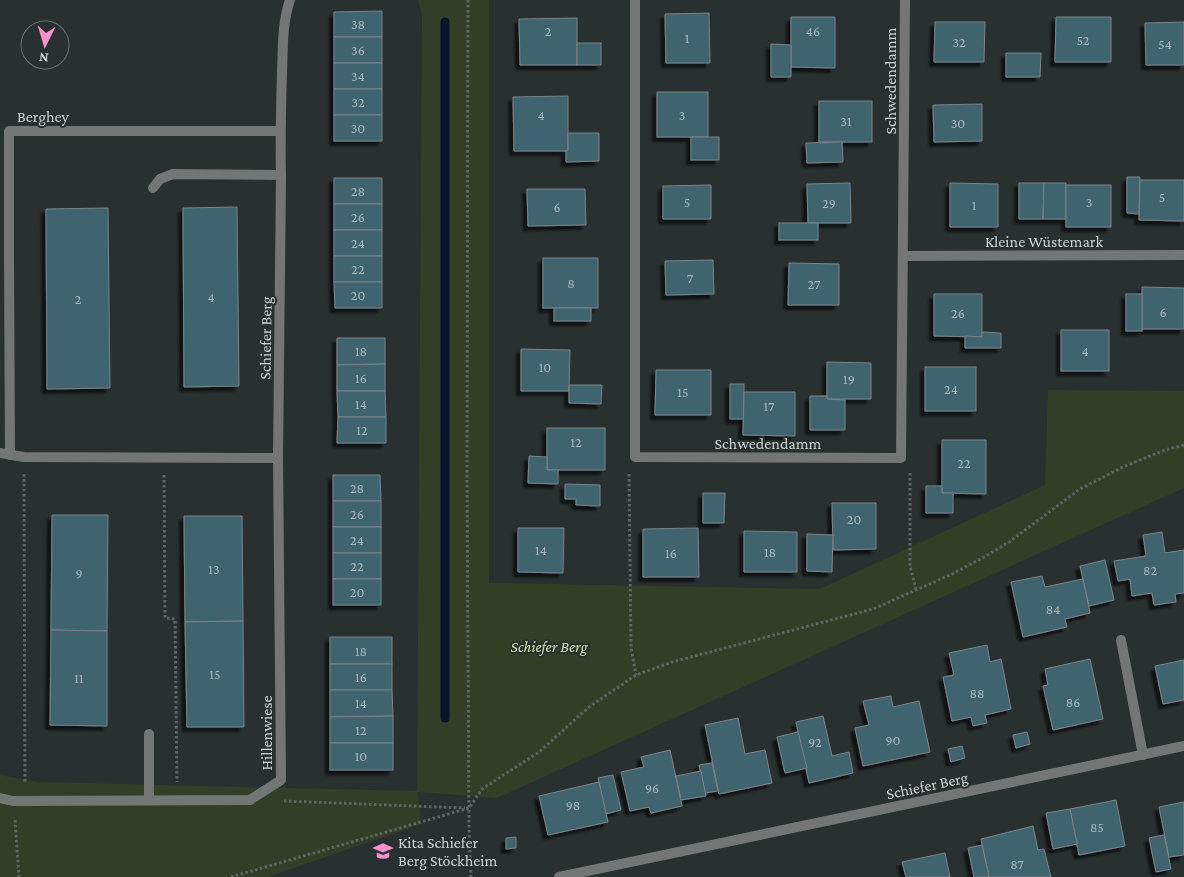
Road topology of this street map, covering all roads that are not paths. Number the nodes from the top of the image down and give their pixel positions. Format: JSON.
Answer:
{"nodes":[{"id":1,"x":290,"y":0,"type":"edge"},
{"id":2,"x":635,"y":0,"type":"edge"},
{"id":3,"x":905,"y":0,"type":"edge"},
{"id":4,"x":280,"y":131,"type":"junction"},
{"id":5,"x":281,"y":175,"type":"junction"},
{"id":6,"x":153,"y":188,"type":"dead end"},
{"id":7,"x":1184,"y":255,"type":"edge"},
{"id":8,"x":904,"y":256,"type":"junction"},
{"id":9,"x":4,"y":261,"type":"edge"},
{"id":10,"x":5,"y":454,"type":"edge"},
{"id":11,"x":278,"y":458,"type":"junction"},
{"id":12,"x":1121,"y":640,"type":"dead end"},
{"id":13,"x":149,"y":734,"type":"dead end"},
{"id":14,"x":1184,"y":746,"type":"edge"},
{"id":15,"x":1143,"y":755,"type":"junction"},
{"id":16,"x":0,"y":798,"type":"edge"},
{"id":17,"x":149,"y":800,"type":"junction"},
{"id":18,"x":559,"y":877,"type":"edge"}],
"edges":[{"from":1,"to":4,"type":"street","name":"Schiefer Berg"},
{"from":2,"to":8,"type":"street","name":"Schwedendamm"},
{"from":3,"to":8,"type":"street","name":"Schwedendamm"},
{"from":4,"to":5,"type":"street","name":"Schiefer Berg"},
{"from":4,"to":9,"type":"street","name":"Berghey"},
{"from":5,"to":6,"type":"street"},
{"from":5,"to":11,"type":"street","name":"Schiefer Berg"},
{"from":7,"to":8,"type":"street","name":"Kleine Wüstemark"},
{"from":9,"to":10,"type":"street","name":"Berghey"},
{"from":10,"to":11,"type":"street"},
{"from":11,"to":17,"type":"street","name":"Hillenwiese"},
{"from":12,"to":15,"type":"street"},
{"from":13,"to":17,"type":"street"},
{"from":14,"to":15,"type":"street","name":"Schiefer Berg"},
{"from":15,"to":18,"type":"street","name":"Schiefer Berg"},
{"from":16,"to":17,"type":"street"}]}
